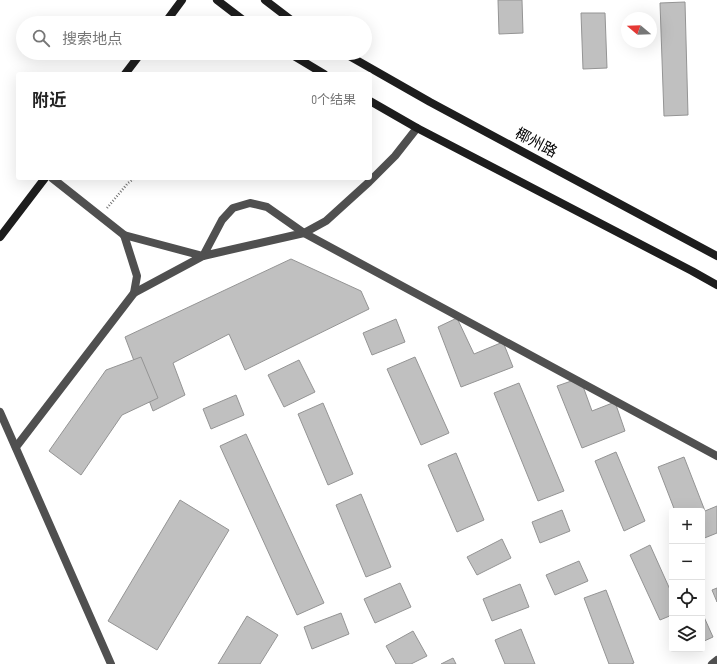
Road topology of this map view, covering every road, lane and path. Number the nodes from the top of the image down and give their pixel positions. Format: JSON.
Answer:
{"nodes":[{"id":1,"x":182,"y":0,"type":"edge"},
{"id":2,"x":217,"y":0,"type":"edge"},
{"id":3,"x":265,"y":0,"type":"edge"},
{"id":4,"x":170,"y":16,"type":"edge"},
{"id":5,"x":238,"y":16,"type":"edge"},
{"id":6,"x":286,"y":16,"type":"edge"},
{"id":7,"x":136,"y":60,"type":"edge"},
{"id":8,"x":301,"y":60,"type":"edge"},
{"id":9,"x":356,"y":60,"type":"edge"},
{"id":10,"x":127,"y":72,"type":"edge"},
{"id":11,"x":321,"y":72,"type":"edge"},
{"id":12,"x":372,"y":102,"type":"edge"},
{"id":13,"x":417,"y":128,"type":"junction"},
{"id":14,"x":372,"y":179,"type":"edge"},
{"id":15,"x":43,"y":180,"type":"edge"},
{"id":16,"x":55,"y":180,"type":"edge"},
{"id":17,"x":132,"y":180,"type":"edge"},
{"id":18,"x":371,"y":180,"type":"edge"},
{"id":19,"x":100,"y":216,"type":"junction"},
{"id":20,"x":304,"y":233,"type":"junction"},
{"id":21,"x":124,"y":235,"type":"junction"},
{"id":22,"x":0,"y":237,"type":"edge"},
{"id":23,"x":203,"y":256,"type":"junction"},
{"id":24,"x":717,"y":256,"type":"edge"},
{"id":25,"x":717,"y":285,"type":"edge"},
{"id":26,"x":134,"y":294,"type":"junction"},
{"id":27,"x":0,"y":412,"type":"edge"},
{"id":28,"x":16,"y":447,"type":"junction"},
{"id":29,"x":717,"y":456,"type":"edge"},
{"id":30,"x":717,"y":660,"type":"edge"},
{"id":31,"x":111,"y":664,"type":"edge"},
{"id":32,"x":712,"y":664,"type":"edge"}],
"edges":[{"from":1,"to":4,"type":"main road"},
{"from":2,"to":5,"type":"main road"},
{"from":3,"to":6,"type":"main road"},
{"from":7,"to":10,"type":"main road"},
{"from":8,"to":11,"type":"main road"},
{"from":9,"to":24,"type":"main road","name":"椰州路"},
{"from":12,"to":13,"type":"main road"},
{"from":13,"to":14,"type":"street"},
{"from":13,"to":25,"type":"main road"},
{"from":15,"to":22,"type":"main road"},
{"from":16,"to":19,"type":"street"},
{"from":17,"to":19,"type":"path"},
{"from":18,"to":20,"type":"street"},
{"from":19,"to":21,"type":"street"},
{"from":20,"to":23,"type":"street"},
{"from":20,"to":23,"type":"street"},
{"from":20,"to":29,"type":"street"},
{"from":21,"to":23,"type":"street"},
{"from":21,"to":26,"type":"street"},
{"from":23,"to":26,"type":"street"},
{"from":26,"to":28,"type":"street"},
{"from":27,"to":28,"type":"street"},
{"from":28,"to":31,"type":"street"},
{"from":30,"to":32,"type":"street"}]}
